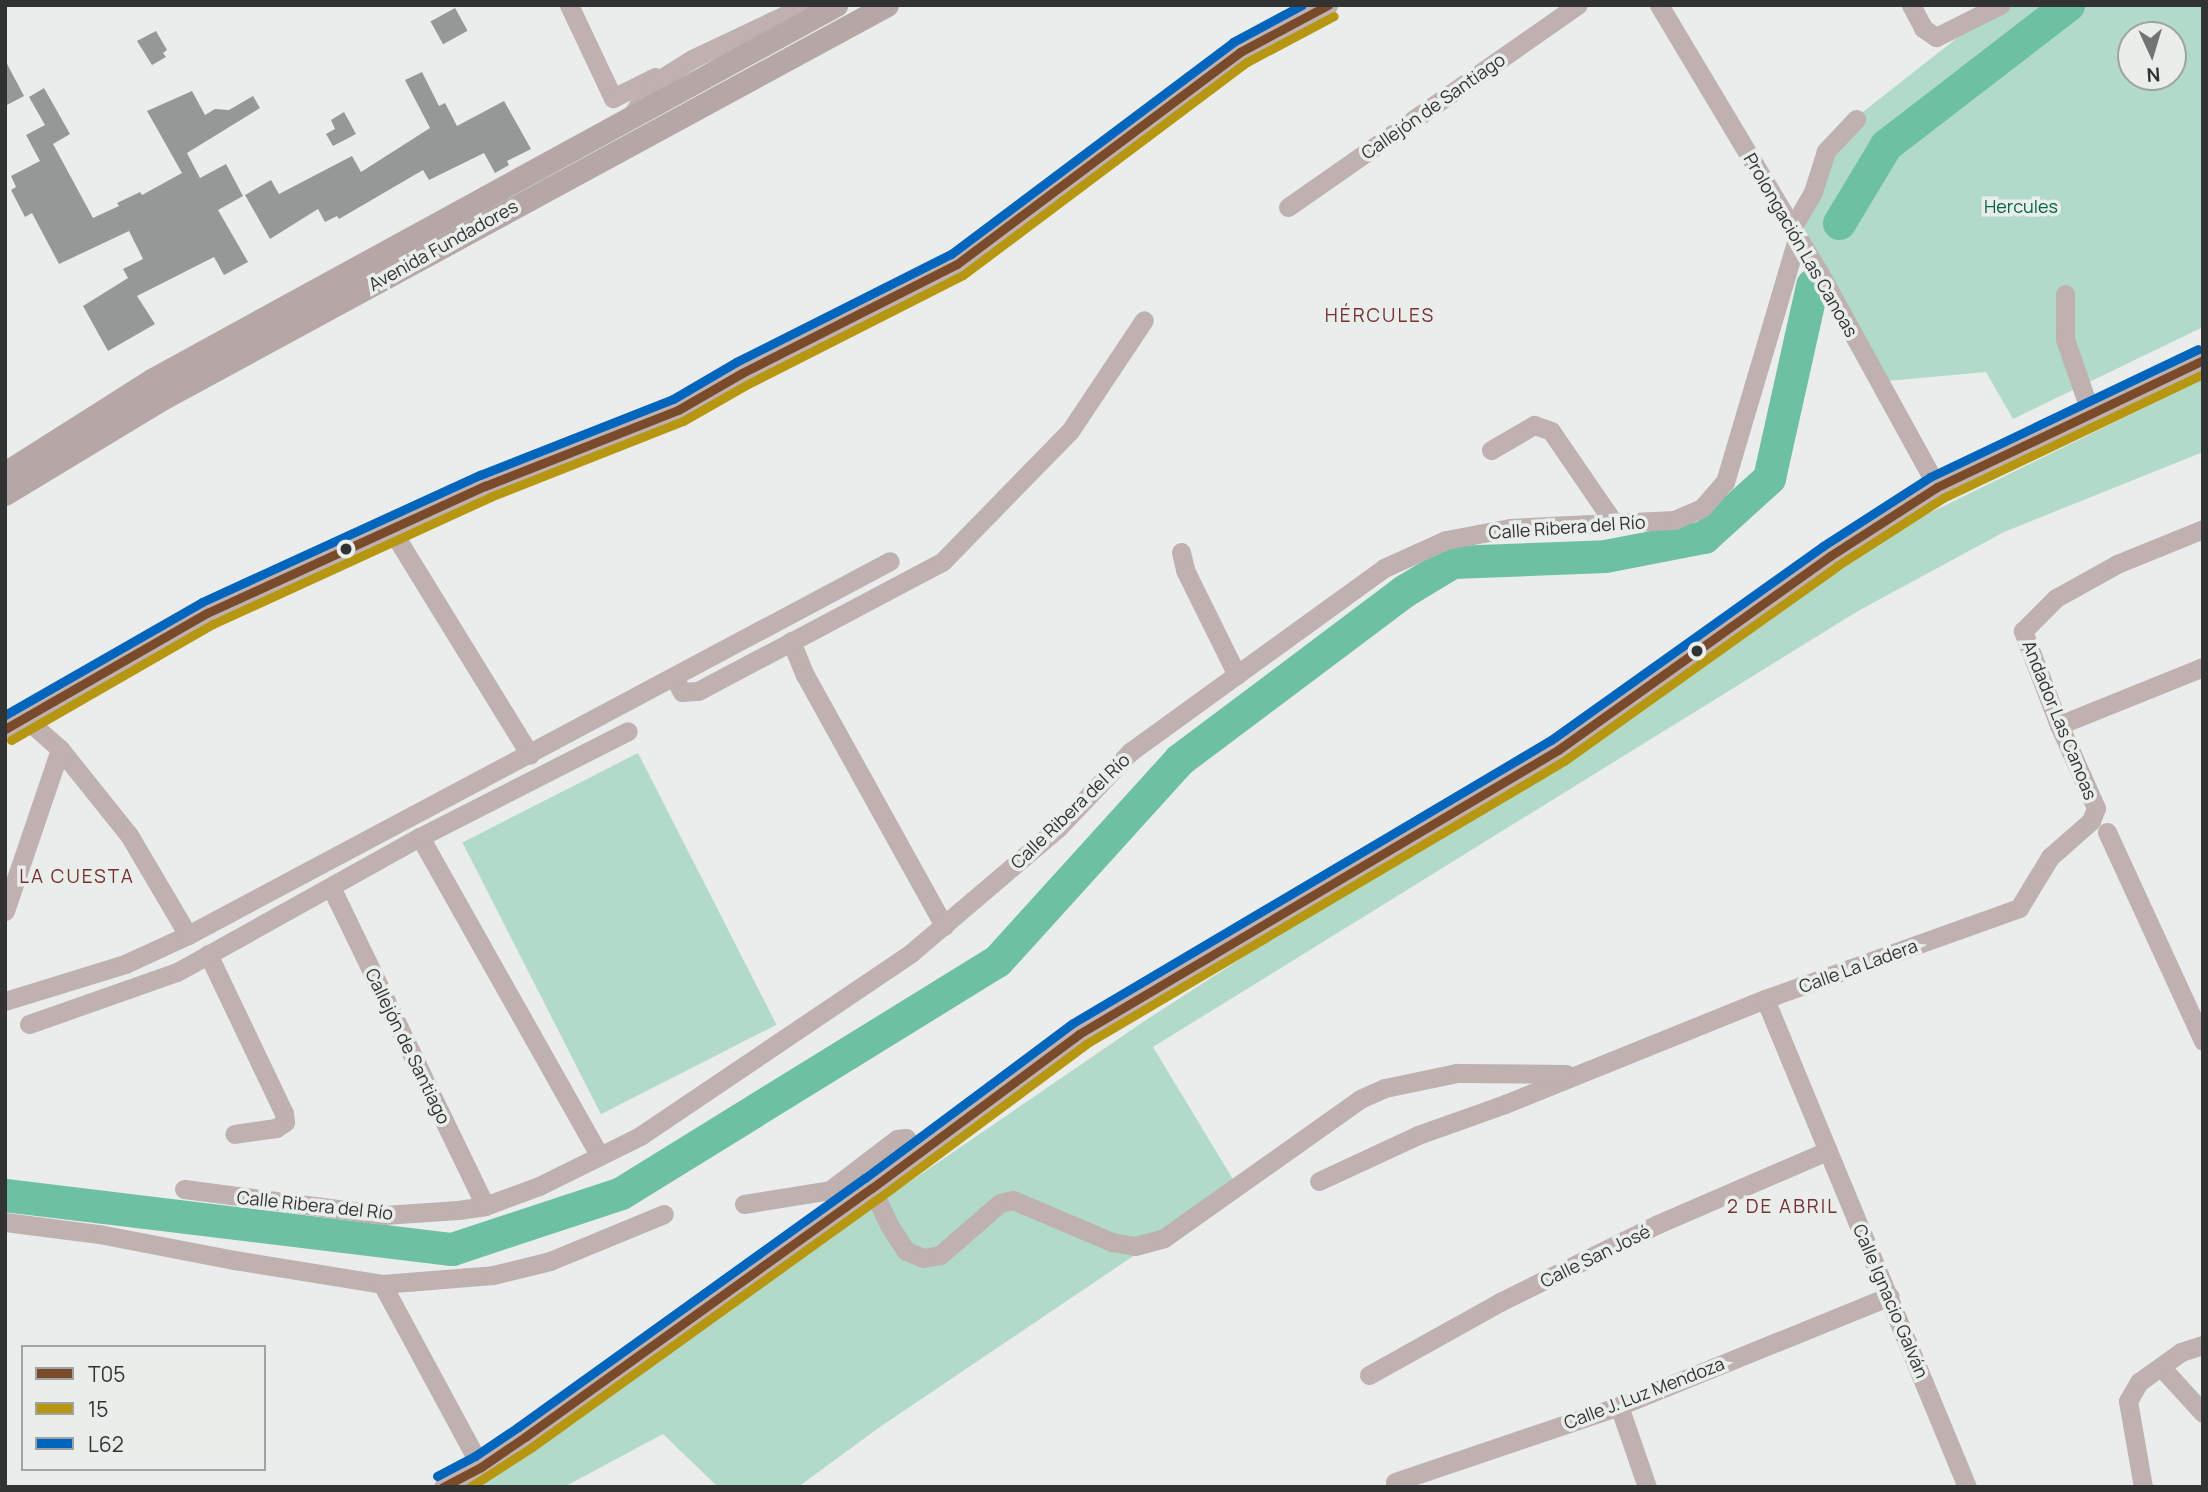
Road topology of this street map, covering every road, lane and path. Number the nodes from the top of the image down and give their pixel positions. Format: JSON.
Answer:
{"nodes":[{"id":1,"x":569,"y":5,"type":"edge"},
{"id":2,"x":806,"y":5,"type":"edge"},
{"id":3,"x":836,"y":5,"type":"edge"},
{"id":4,"x":887,"y":5,"type":"edge"},
{"id":5,"x":1328,"y":5,"type":"edge"},
{"id":6,"x":1578,"y":5,"type":"edge"},
{"id":7,"x":1659,"y":5,"type":"edge"},
{"id":8,"x":1911,"y":5,"type":"edge"},
{"id":9,"x":2000,"y":5,"type":"edge"},
{"id":10,"x":1974,"y":11,"type":"edge"},
{"id":11,"x":694,"y":58,"type":"junction"},
{"id":12,"x":630,"y":118,"type":"junction"},
{"id":13,"x":1856,"y":120,"type":"dead end"},
{"id":14,"x":1288,"y":206,"type":"dead end"},
{"id":15,"x":1795,"y":233,"type":"junction"},
{"id":16,"x":2065,"y":294,"type":"dead end"},
{"id":17,"x":1143,"y":320,"type":"dead end"},
{"id":18,"x":2203,"y":359,"type":"edge"},
{"id":19,"x":2091,"y":414,"type":"junction"},
{"id":20,"x":1491,"y":450,"type":"dead end"},
{"id":21,"x":5,"y":473,"type":"edge"},
{"id":22,"x":1937,"y":487,"type":"junction"},
{"id":23,"x":5,"y":494,"type":"edge"},
{"id":24,"x":1614,"y":523,"type":"junction"},
{"id":25,"x":391,"y":529,"type":"junction"},
{"id":26,"x":2203,"y":529,"type":"edge"},
{"id":27,"x":1181,"y":552,"type":"dead end"},
{"id":28,"x":890,"y":561,"type":"dead end"},
{"id":29,"x":791,"y":641,"type":"junction"},
{"id":30,"x":2203,"y":667,"type":"edge"},
{"id":31,"x":1237,"y":675,"type":"junction"},
{"id":32,"x":674,"y":677,"type":"junction"},
{"id":33,"x":15,"y":718,"type":"edge"},
{"id":34,"x":2059,"y":725,"type":"junction"},
{"id":35,"x":5,"y":729,"type":"edge"},
{"id":36,"x":628,"y":731,"type":"dead end"},
{"id":37,"x":60,"y":749,"type":"junction"},
{"id":38,"x":530,"y":755,"type":"junction"},
{"id":39,"x":2096,"y":808,"type":"joint"},
{"id":40,"x":2107,"y":832,"type":"dead end"},
{"id":41,"x":420,"y":837,"type":"junction"},
{"id":42,"x":331,"y":887,"type":"junction"},
{"id":43,"x":5,"y":911,"type":"edge"},
{"id":44,"x":944,"y":926,"type":"junction"},
{"id":45,"x":188,"y":935,"type":"junction"},
{"id":46,"x":208,"y":954,"type":"junction"},
{"id":47,"x":1765,"y":999,"type":"junction"},
{"id":48,"x":5,"y":1001,"type":"edge"},
{"id":49,"x":29,"y":1024,"type":"dead end"},
{"id":50,"x":2203,"y":1041,"type":"edge"},
{"id":51,"x":1578,"y":1074,"type":"junction"},
{"id":52,"x":234,"y":1134,"type":"dead end"},
{"id":53,"x":1827,"y":1151,"type":"junction"},
{"id":54,"x":918,"y":1154,"type":"junction"},
{"id":55,"x":600,"y":1156,"type":"junction"},
{"id":56,"x":1319,"y":1181,"type":"dead end"},
{"id":57,"x":872,"y":1188,"type":"junction"},
{"id":58,"x":184,"y":1189,"type":"dead end"},
{"id":59,"x":744,"y":1204,"type":"dead end"},
{"id":60,"x":485,"y":1206,"type":"junction"},
{"id":61,"x":664,"y":1214,"type":"dead end"},
{"id":62,"x":5,"y":1222,"type":"edge"},
{"id":63,"x":382,"y":1284,"type":"junction"},
{"id":64,"x":1890,"y":1296,"type":"junction"},
{"id":65,"x":2203,"y":1345,"type":"edge"},
{"id":66,"x":2161,"y":1367,"type":"junction"},
{"id":67,"x":1369,"y":1375,"type":"dead end"},
{"id":68,"x":1619,"y":1406,"type":"junction"},
{"id":69,"x":2203,"y":1413,"type":"edge"},
{"id":70,"x":481,"y":1467,"type":"junction"},
{"id":71,"x":1395,"y":1482,"type":"dead end"},
{"id":72,"x":443,"y":1487,"type":"edge"},
{"id":73,"x":1647,"y":1487,"type":"edge"},
{"id":74,"x":1967,"y":1487,"type":"edge"},
{"id":75,"x":2143,"y":1487,"type":"edge"}],
"edges":[{"from":1,"to":11,"type":"street"},
{"from":2,"to":11,"type":"street"},
{"from":3,"to":12,"type":"main road","name":"Avenida Fundadores"},
{"from":4,"to":23,"type":"main road","name":"Avenida Fundadores"},
{"from":5,"to":25,"type":"street"},
{"from":6,"to":14,"type":"street","name":"Callejón de Santiago"},
{"from":7,"to":15,"type":"street","name":"Prolongación Las Canoas"},
{"from":8,"to":10,"type":"street"},
{"from":9,"to":10,"type":"street"},
{"from":11,"to":12,"type":"street"},
{"from":12,"to":21,"type":"main road","name":"Avenida Fundadores"},
{"from":13,"to":15,"type":"street","name":"Calle Ribera del Río"},
{"from":15,"to":22,"type":"street","name":"Prolongación Las Canoas"},
{"from":15,"to":24,"type":"street","name":"Calle Ribera del Río"},
{"from":16,"to":19,"type":"street"},
{"from":17,"to":29,"type":"street"},
{"from":18,"to":19,"type":"street"},
{"from":19,"to":22,"type":"street"},
{"from":20,"to":24,"type":"street"},
{"from":22,"to":54,"type":"street"},
{"from":24,"to":31,"type":"street","name":"Calle Ribera del Río"},
{"from":25,"to":33,"type":"street"},
{"from":25,"to":38,"type":"street"},
{"from":26,"to":34,"type":"street","name":"Andador Las Canoas"},
{"from":27,"to":31,"type":"street"},
{"from":28,"to":32,"type":"street"},
{"from":29,"to":32,"type":"street"},
{"from":29,"to":44,"type":"street"},
{"from":30,"to":34,"type":"street"},
{"from":31,"to":44,"type":"street","name":"Calle Ribera del Río"},
{"from":32,"to":38,"type":"street"},
{"from":33,"to":35,"type":"street"},
{"from":33,"to":37,"type":"street"},
{"from":34,"to":39,"type":"street","name":"Andador Las Canoas"},
{"from":36,"to":41,"type":"street"},
{"from":37,"to":43,"type":"street"},
{"from":37,"to":45,"type":"street"},
{"from":38,"to":45,"type":"street"},
{"from":39,"to":47,"type":"street","name":"Calle La Ladera"},
{"from":40,"to":50,"type":"street"},
{"from":41,"to":42,"type":"street"},
{"from":41,"to":55,"type":"street"},
{"from":42,"to":46,"type":"street"},
{"from":42,"to":60,"type":"street","name":"Callejón de Santiago"},
{"from":44,"to":55,"type":"street","name":"Calle Ribera del Río"},
{"from":45,"to":48,"type":"street"},
{"from":46,"to":49,"type":"street"},
{"from":46,"to":52,"type":"street"},
{"from":47,"to":51,"type":"street","name":"Calle La Ladera"},
{"from":47,"to":53,"type":"street","name":"Calle Ignacio Galván"},
{"from":51,"to":56,"type":"street","name":"Calle La Ladera"},
{"from":51,"to":57,"type":"street","name":"Calle La Ladera"},
{"from":53,"to":64,"type":"street","name":"Calle Ignacio Galván"},
{"from":53,"to":67,"type":"street","name":"Calle San José"},
{"from":54,"to":57,"type":"street"},
{"from":54,"to":59,"type":"street"},
{"from":55,"to":60,"type":"street","name":"Calle Ribera del Río"},
{"from":57,"to":70,"type":"street"},
{"from":58,"to":60,"type":"street","name":"Calle Ribera del Río"},
{"from":61,"to":63,"type":"street"},
{"from":62,"to":63,"type":"street"},
{"from":63,"to":70,"type":"street"},
{"from":64,"to":68,"type":"street","name":"Calle J. Luz Mendoza"},
{"from":64,"to":74,"type":"street","name":"Calle Ignacio Galván"},
{"from":65,"to":66,"type":"street"},
{"from":66,"to":69,"type":"street"},
{"from":66,"to":75,"type":"street"},
{"from":68,"to":71,"type":"street","name":"Calle J. Luz Mendoza"},
{"from":68,"to":73,"type":"street"},
{"from":70,"to":72,"type":"street"}]}
